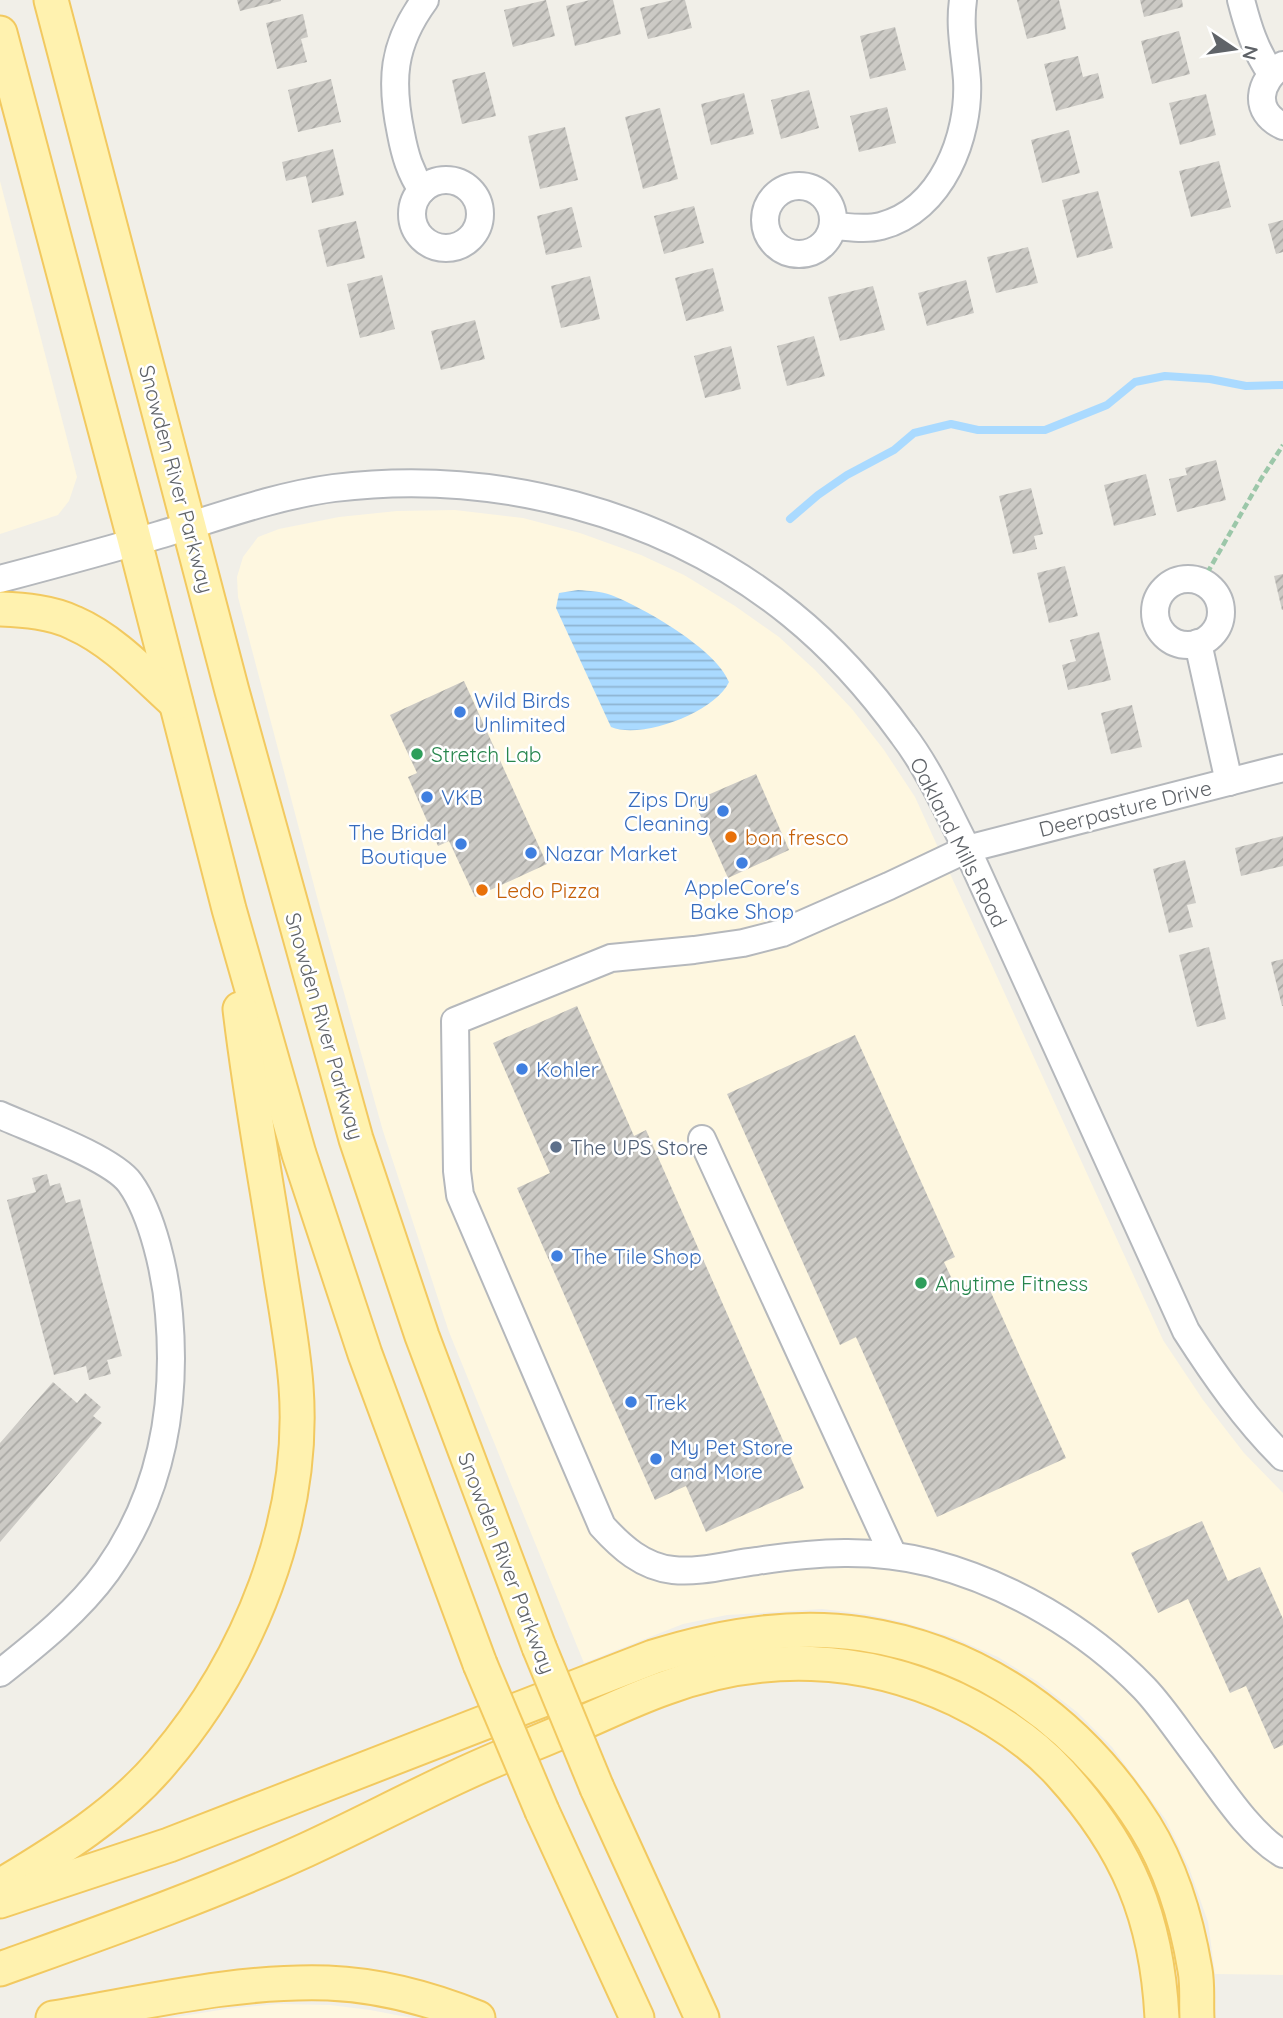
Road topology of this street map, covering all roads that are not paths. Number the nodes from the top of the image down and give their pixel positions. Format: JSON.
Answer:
{"nodes":[{"id":1,"x":51,"y":0,"type":"edge"},
{"id":2,"x":425,"y":0,"type":"edge"},
{"id":3,"x":963,"y":0,"type":"edge"},
{"id":4,"x":1241,"y":0,"type":"edge"},
{"id":5,"x":0,"y":33,"type":"edge"},
{"id":6,"x":1277,"y":69,"type":"edge"},
{"id":7,"x":1283,"y":126,"type":"edge"},
{"id":8,"x":422,"y":190,"type":"dead end"},
{"id":9,"x":834,"y":226,"type":"dead end"},
{"id":10,"x":189,"y":526,"type":"junction"},
{"id":11,"x":135,"y":542,"type":"junction"},
{"id":12,"x":0,"y":579,"type":"edge"},
{"id":13,"x":0,"y":608,"type":"edge"},
{"id":14,"x":1198,"y":643,"type":"junction"},
{"id":15,"x":176,"y":703,"type":"junction"},
{"id":16,"x":1283,"y":768,"type":"edge"},
{"id":17,"x":1229,"y":782,"type":"junction"},
{"id":18,"x":967,"y":849,"type":"junction"},
{"id":19,"x":229,"y":909,"type":"junction"},
{"id":20,"x":0,"y":1115,"type":"edge"},
{"id":21,"x":702,"y":1139,"type":"dead end"},
{"id":22,"x":1283,"y":1457,"type":"edge"},
{"id":23,"x":893,"y":1555,"type":"junction"},
{"id":24,"x":0,"y":1673,"type":"edge"},
{"id":25,"x":1283,"y":1854,"type":"edge"},
{"id":26,"x":0,"y":1886,"type":"edge"},
{"id":27,"x":0,"y":1901,"type":"edge"},
{"id":28,"x":653,"y":1916,"type":"junction"},
{"id":29,"x":0,"y":1969,"type":"edge"},
{"id":30,"x":53,"y":2018,"type":"edge"},
{"id":31,"x":478,"y":2018,"type":"edge"},
{"id":32,"x":637,"y":2018,"type":"edge"},
{"id":33,"x":702,"y":2018,"type":"edge"},
{"id":34,"x":717,"y":2018,"type":"edge"},
{"id":35,"x":1162,"y":2018,"type":"edge"},
{"id":36,"x":1197,"y":2018,"type":"edge"}],
"edges":[{"from":1,"to":10,"type":"main road","name":"Snowden River Parkway"},
{"from":2,"to":8,"type":"street"},
{"from":3,"to":9,"type":"street"},
{"from":4,"to":6,"type":"street"},
{"from":5,"to":11,"type":"main road"},
{"from":6,"to":7,"type":"street"},
{"from":10,"to":11,"type":"street","name":"Oakland Mills Road"},
{"from":10,"to":18,"type":"street","name":"Oakland Mills Road"},
{"from":10,"to":28,"type":"main road","name":"Snowden River Parkway","bridge":true},
{"from":11,"to":12,"type":"street","name":"Oakland Mills Road"},
{"from":11,"to":15,"type":"main road"},
{"from":13,"to":15,"type":"main road"},
{"from":14,"to":14,"type":"street"},
{"from":14,"to":17,"type":"street"},
{"from":15,"to":19,"type":"main road"},
{"from":16,"to":17,"type":"street","name":"Deerpasture Drive"},
{"from":17,"to":18,"type":"street","name":"Deerpasture Drive"},
{"from":18,"to":22,"type":"street","name":"Oakland Mills Road"},
{"from":18,"to":23,"type":"street","name":"Deerpasture Drive"},
{"from":19,"to":26,"type":"main road"},
{"from":19,"to":32,"type":"main road","bridge":true},
{"from":20,"to":24,"type":"street"},
{"from":21,"to":23,"type":"street"},
{"from":23,"to":25,"type":"street"},
{"from":27,"to":36,"type":"main road"},
{"from":28,"to":33,"type":"main road","name":"Snowden River Parkway"},
{"from":28,"to":34,"type":"main road"},
{"from":29,"to":35,"type":"main road"},
{"from":30,"to":31,"type":"main road"}]}
